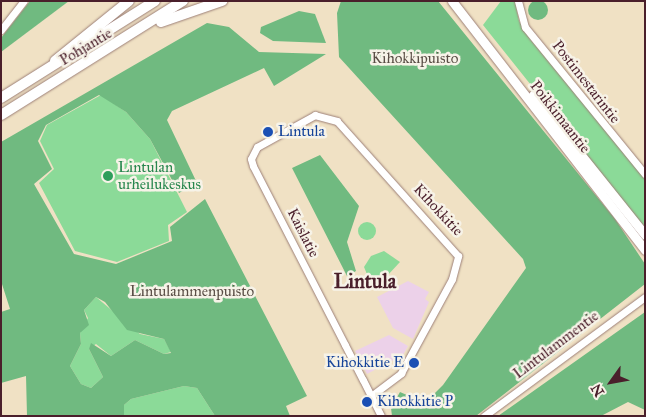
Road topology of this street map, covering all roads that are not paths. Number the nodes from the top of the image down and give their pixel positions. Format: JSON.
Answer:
{"nodes":[{"id":1,"x":24,"y":1,"type":"edge"},
{"id":2,"x":129,"y":1,"type":"edge"},
{"id":3,"x":155,"y":1,"type":"edge"},
{"id":4,"x":183,"y":1,"type":"edge"},
{"id":5,"x":222,"y":1,"type":"edge"},
{"id":6,"x":452,"y":1,"type":"edge"},
{"id":7,"x":458,"y":1,"type":"edge"},
{"id":8,"x":518,"y":1,"type":"edge"},
{"id":9,"x":150,"y":26,"type":"junction"},
{"id":10,"x":1,"y":30,"type":"edge"},
{"id":11,"x":42,"y":74,"type":"junction"},
{"id":12,"x":1,"y":98,"type":"edge"},
{"id":13,"x":1,"y":115,"type":"edge"},
{"id":14,"x":315,"y":115,"type":"joint"},
{"id":15,"x":645,"y":174,"type":"edge"},
{"id":16,"x":645,"y":235,"type":"edge"},
{"id":17,"x":645,"y":250,"type":"edge"},
{"id":18,"x":645,"y":297,"type":"edge"},
{"id":19,"x":371,"y":396,"type":"junction"},
{"id":20,"x":382,"y":416,"type":"edge"},
{"id":21,"x":484,"y":416,"type":"edge"}],
"edges":[{"from":1,"to":10,"type":"street"},
{"from":2,"to":11,"type":"highway"},
{"from":3,"to":11,"type":"highway","name":"Pohjantie"},
{"from":4,"to":9,"type":"highway","name":"Pohjantie"},
{"from":5,"to":9,"type":"highway"},
{"from":6,"to":17,"type":"main road","name":"Poikkimaantie"},
{"from":7,"to":16,"type":"main road","name":"Poikkimaantie"},
{"from":8,"to":15,"type":"street","name":"Postimestarintie"},
{"from":9,"to":13,"type":"highway","name":"Pohjantie"},
{"from":11,"to":12,"type":"highway","name":"Pohjantie"},
{"from":14,"to":19,"type":"street","name":"Kaislatie"},
{"from":14,"to":19,"type":"street","name":"Kihokkitie"},
{"from":18,"to":21,"type":"street","name":"Lintulammentie"},
{"from":19,"to":20,"type":"street","name":"Kaislatie"}]}
